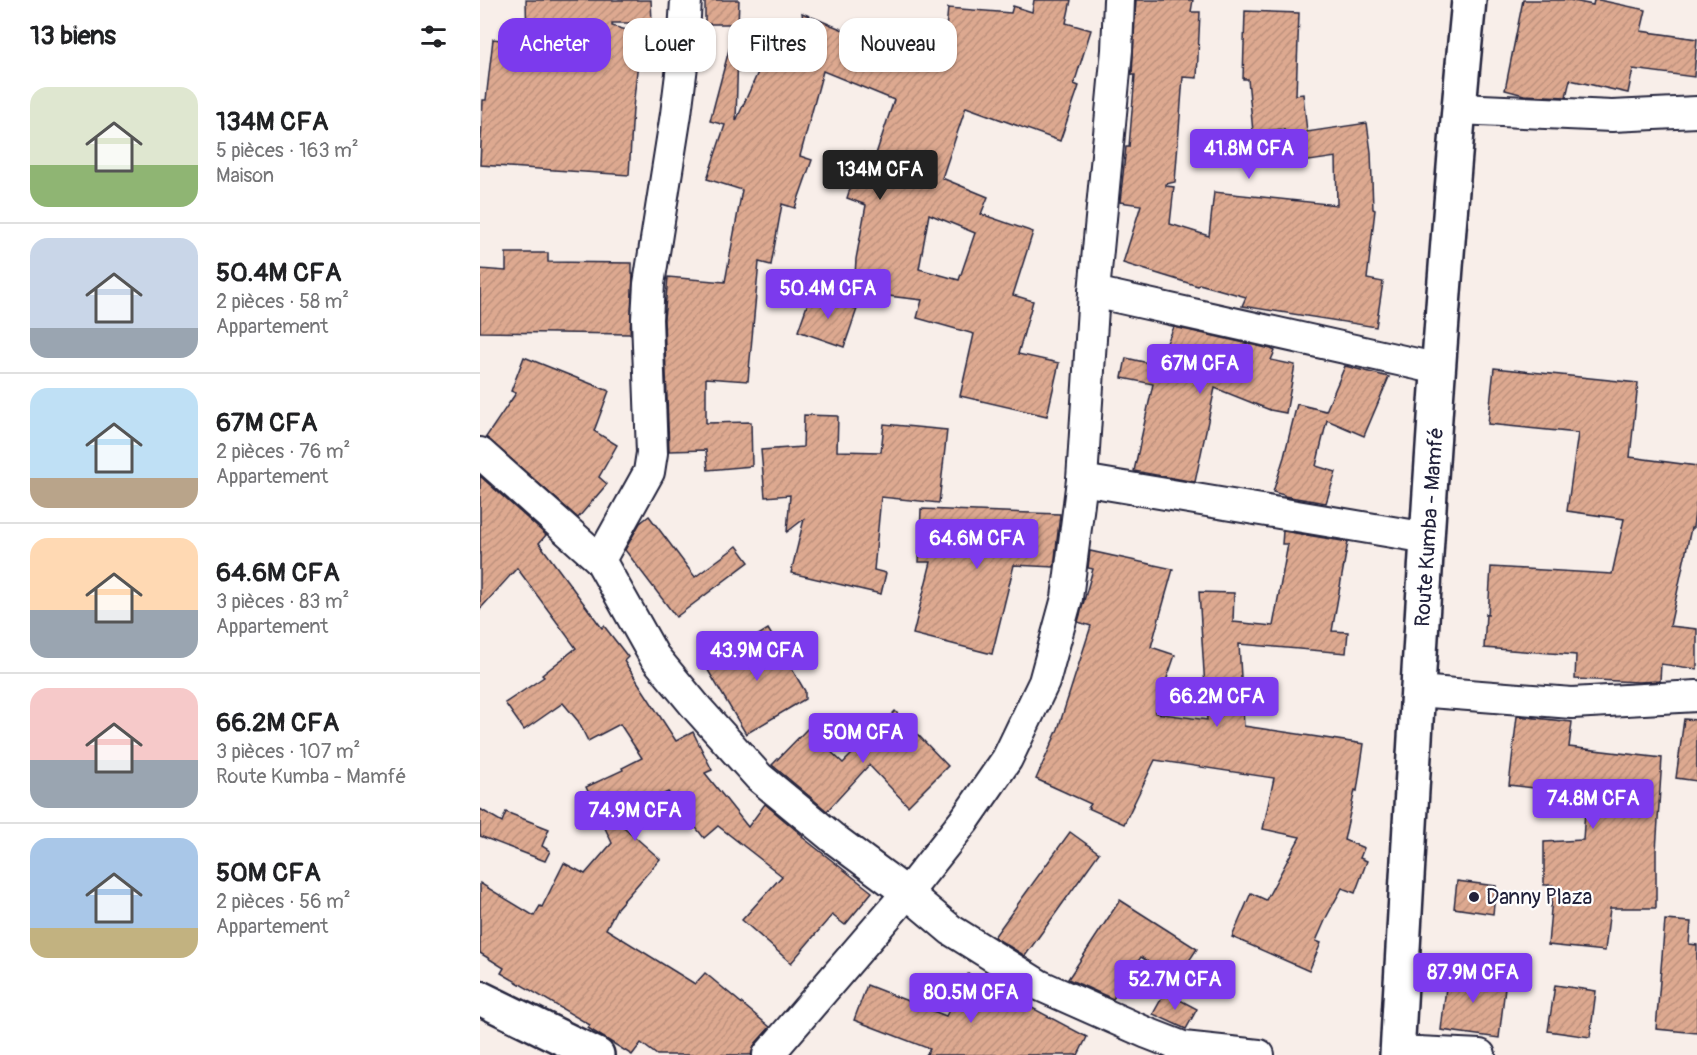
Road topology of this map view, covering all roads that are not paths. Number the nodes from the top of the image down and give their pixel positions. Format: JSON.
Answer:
{"nodes":[{"id":1,"x":686,"y":0,"type":"edge"},
{"id":2,"x":1119,"y":0,"type":"edge"},
{"id":3,"x":1469,"y":0,"type":"edge"},
{"id":4,"x":1459,"y":109,"type":"junction"},
{"id":5,"x":1697,"y":112,"type":"edge"},
{"id":6,"x":1094,"y":292,"type":"junction"},
{"id":7,"x":1440,"y":369,"type":"junction"},
{"id":8,"x":480,"y":453,"type":"edge"},
{"id":9,"x":1082,"y":480,"type":"junction"},
{"id":10,"x":1428,"y":538,"type":"junction"},
{"id":11,"x":600,"y":560,"type":"junction"},
{"id":12,"x":1417,"y":691,"type":"junction"},
{"id":13,"x":1697,"y":696,"type":"edge"},
{"id":14,"x":907,"y":893,"type":"junction"},
{"id":15,"x":480,"y":998,"type":"edge"},
{"id":16,"x":1181,"y":1051,"type":"edge"},
{"id":17,"x":1397,"y":1053,"type":"edge"},
{"id":18,"x":597,"y":1055,"type":"edge"},
{"id":19,"x":768,"y":1055,"type":"edge"},
{"id":20,"x":1259,"y":1055,"type":"edge"},
{"id":21,"x":1480,"y":1055,"type":"edge"}],
"edges":[{"from":1,"to":11,"type":"street"},
{"from":2,"to":6,"type":"street"},
{"from":3,"to":4,"type":"main road","name":"Route Kumba - Mamfé"},
{"from":4,"to":5,"type":"street"},
{"from":4,"to":7,"type":"main road","name":"Route Kumba - Mamfé"},
{"from":6,"to":7,"type":"street"},
{"from":6,"to":9,"type":"street"},
{"from":7,"to":10,"type":"main road","name":"Route Kumba - Mamfé"},
{"from":8,"to":11,"type":"street"},
{"from":9,"to":10,"type":"street"},
{"from":9,"to":14,"type":"street"},
{"from":10,"to":12,"type":"main road","name":"Route Kumba - Mamfé"},
{"from":11,"to":14,"type":"street"},
{"from":12,"to":13,"type":"street"},
{"from":12,"to":17,"type":"main road","name":"Route Kumba - Mamfé"},
{"from":14,"to":16,"type":"street"},
{"from":14,"to":19,"type":"street"},
{"from":15,"to":18,"type":"main road"},
{"from":16,"to":20,"type":"street"},
{"from":17,"to":21,"type":"street"}]}
